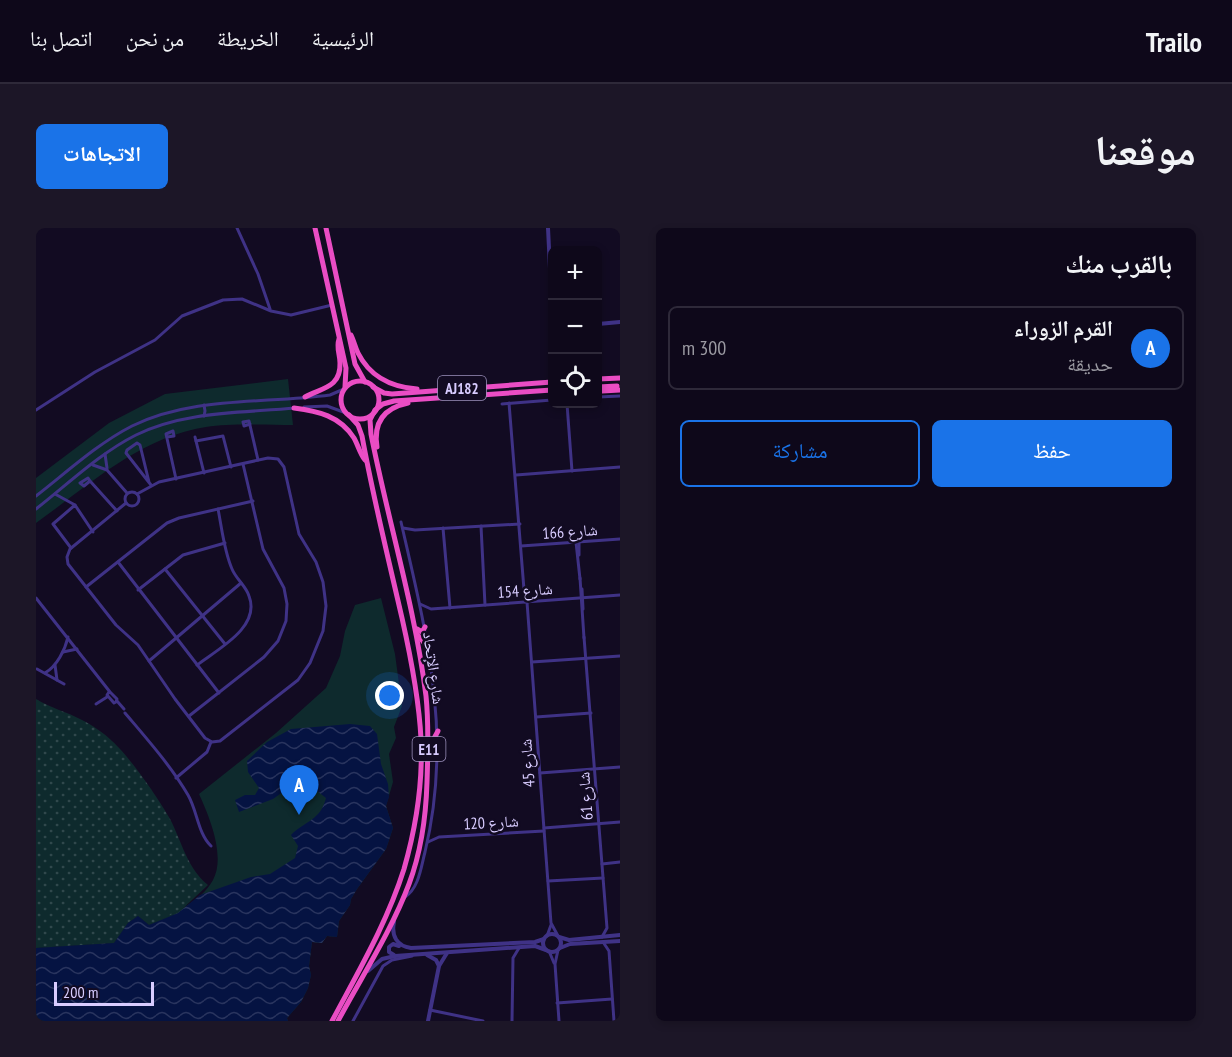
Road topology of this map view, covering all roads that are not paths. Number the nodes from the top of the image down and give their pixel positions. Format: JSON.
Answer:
{"nodes":[{"id":1,"x":237,"y":228,"type":"edge"},
{"id":2,"x":315,"y":228,"type":"edge"},
{"id":3,"x":326,"y":228,"type":"edge"},
{"id":4,"x":548,"y":228,"type":"edge"},
{"id":5,"x":552,"y":300,"type":"edge"},
{"id":6,"x":332,"y":305,"type":"junction"},
{"id":7,"x":271,"y":311,"type":"junction"},
{"id":8,"x":606,"y":317,"type":"dead end"},
{"id":9,"x":620,"y":322,"type":"edge"},
{"id":10,"x":607,"y":323,"type":"junction"},
{"id":11,"x":602,"y":324,"type":"edge"},
{"id":12,"x":348,"y":334,"type":"junction"},
{"id":13,"x":340,"y":338,"type":"junction"},
{"id":14,"x":620,"y":378,"type":"edge"},
{"id":15,"x":602,"y":379,"type":"edge"},
{"id":16,"x":365,"y":382,"type":"junction"},
{"id":17,"x":548,"y":382,"type":"edge"},
{"id":18,"x":373,"y":387,"type":"junction"},
{"id":19,"x":345,"y":388,"type":"junction"},
{"id":20,"x":602,"y":388,"type":"edge"},
{"id":21,"x":434,"y":390,"type":"junction"},
{"id":22,"x":548,"y":390,"type":"edge"},
{"id":23,"x":619,"y":393,"type":"edge"},
{"id":24,"x":602,"y":396,"type":"edge"},
{"id":25,"x":305,"y":397,"type":"junction"},
{"id":26,"x":423,"y":399,"type":"junction"},
{"id":27,"x":548,"y":400,"type":"edge"},
{"id":28,"x":509,"y":403,"type":"junction"},
{"id":29,"x":501,"y":404,"type":"dead end"},
{"id":30,"x":204,"y":405,"type":"junction"},
{"id":31,"x":210,"y":405,"type":"junction"},
{"id":32,"x":305,"y":407,"type":"junction"},
{"id":33,"x":294,"y":408,"type":"junction"},
{"id":34,"x":567,"y":408,"type":"edge"},
{"id":35,"x":36,"y":410,"type":"edge"},
{"id":36,"x":374,"y":411,"type":"junction"},
{"id":37,"x":348,"y":414,"type":"junction"},
{"id":38,"x":210,"y":415,"type":"junction"},
{"id":39,"x":204,"y":416,"type":"junction"},
{"id":40,"x":250,"y":424,"type":"dead end"},
{"id":41,"x":167,"y":437,"type":"dead end"},
{"id":42,"x":105,"y":454,"type":"junction"},
{"id":43,"x":258,"y":460,"type":"junction"},
{"id":44,"x":367,"y":463,"type":"junction"},
{"id":45,"x":377,"y":463,"type":"junction"},
{"id":46,"x":243,"y":464,"type":"junction"},
{"id":47,"x":93,"y":465,"type":"junction"},
{"id":48,"x":231,"y":467,"type":"junction"},
{"id":49,"x":620,"y":467,"type":"edge"},
{"id":50,"x":107,"y":470,"type":"junction"},
{"id":51,"x":573,"y":471,"type":"junction"},
{"id":52,"x":204,"y":472,"type":"junction"},
{"id":53,"x":516,"y":475,"type":"junction"},
{"id":54,"x":176,"y":479,"type":"junction"},
{"id":55,"x":90,"y":481,"type":"dead end"},
{"id":56,"x":150,"y":484,"type":"junction"},
{"id":57,"x":127,"y":493,"type":"junction"},
{"id":58,"x":55,"y":494,"type":"junction"},
{"id":59,"x":137,"y":494,"type":"junction"},
{"id":60,"x":36,"y":496,"type":"edge"},
{"id":61,"x":252,"y":501,"type":"junction"},
{"id":62,"x":126,"y":503,"type":"junction"},
{"id":63,"x":75,"y":506,"type":"junction"},
{"id":64,"x":36,"y":509,"type":"edge"},
{"id":65,"x":218,"y":509,"type":"junction"},
{"id":66,"x":117,"y":511,"type":"junction"},
{"id":67,"x":402,"y":522,"type":"dead end"},
{"id":68,"x":519,"y":524,"type":"junction"},
{"id":69,"x":481,"y":526,"type":"junction"},
{"id":70,"x":403,"y":528,"type":"junction"},
{"id":71,"x":443,"y":528,"type":"junction"},
{"id":72,"x":415,"y":530,"type":"junction"},
{"id":73,"x":93,"y":532,"type":"junction"},
{"id":74,"x":405,"y":537,"type":"junction"},
{"id":75,"x":620,"y":539,"type":"edge"},
{"id":76,"x":578,"y":542,"type":"junction"},
{"id":77,"x":225,"y":543,"type":"junction"},
{"id":78,"x":521,"y":546,"type":"junction"},
{"id":79,"x":71,"y":548,"type":"junction"},
{"id":80,"x":117,"y":561,"type":"junction"},
{"id":81,"x":165,"y":569,"type":"junction"},
{"id":82,"x":241,"y":583,"type":"junction"},
{"id":83,"x":86,"y":586,"type":"junction"},
{"id":84,"x":138,"y":590,"type":"junction"},
{"id":85,"x":620,"y":595,"type":"edge"},
{"id":86,"x":581,"y":598,"type":"junction"},
{"id":87,"x":36,"y":600,"type":"edge"},
{"id":88,"x":526,"y":602,"type":"junction"},
{"id":89,"x":420,"y":604,"type":"junction"},
{"id":90,"x":485,"y":605,"type":"junction"},
{"id":91,"x":450,"y":608,"type":"junction"},
{"id":92,"x":431,"y":609,"type":"junction"},
{"id":93,"x":202,"y":615,"type":"junction"},
{"id":94,"x":422,"y":617,"type":"junction"},
{"id":95,"x":425,"y":627,"type":"junction"},
{"id":96,"x":416,"y":629,"type":"junction"},
{"id":97,"x":68,"y":637,"type":"junction"},
{"id":98,"x":176,"y":639,"type":"junction"},
{"id":99,"x":225,"y":644,"type":"junction"},
{"id":100,"x":78,"y":649,"type":"junction"},
{"id":101,"x":429,"y":649,"type":"junction"},
{"id":102,"x":62,"y":653,"type":"junction"},
{"id":103,"x":620,"y":656,"type":"edge"},
{"id":104,"x":586,"y":658,"type":"junction"},
{"id":105,"x":149,"y":661,"type":"junction"},
{"id":106,"x":532,"y":662,"type":"junction"},
{"id":107,"x":55,"y":665,"type":"junction"},
{"id":108,"x":197,"y":665,"type":"junction"},
{"id":109,"x":37,"y":669,"type":"edge"},
{"id":110,"x":45,"y":673,"type":"junction"},
{"id":111,"x":57,"y":680,"type":"junction"},
{"id":112,"x":64,"y":684,"type":"dead end"},
{"id":113,"x":110,"y":692,"type":"junction"},
{"id":114,"x":219,"y":693,"type":"junction"},
{"id":115,"x":107,"y":697,"type":"junction"},
{"id":116,"x":117,"y":701,"type":"junction"},
{"id":117,"x":96,"y":704,"type":"dead end"},
{"id":118,"x":591,"y":713,"type":"junction"},
{"id":119,"x":188,"y":716,"type":"junction"},
{"id":120,"x":536,"y":717,"type":"junction"},
{"id":121,"x":438,"y":731,"type":"junction"},
{"id":122,"x":211,"y":742,"type":"junction"},
{"id":123,"x":429,"y":750,"type":"junction"},
{"id":124,"x":620,"y":767,"type":"edge"},
{"id":125,"x":595,"y":769,"type":"junction"},
{"id":126,"x":540,"y":773,"type":"junction"},
{"id":127,"x":176,"y":778,"type":"junction"},
{"id":128,"x":620,"y":822,"type":"edge"},
{"id":129,"x":599,"y":824,"type":"junction"},
{"id":130,"x":430,"y":829,"type":"junction"},
{"id":131,"x":544,"y":829,"type":"junction"},
{"id":132,"x":439,"y":837,"type":"junction"},
{"id":133,"x":428,"y":842,"type":"junction"},
{"id":134,"x":211,"y":846,"type":"dead end"},
{"id":135,"x":620,"y":862,"type":"edge"},
{"id":136,"x":602,"y":864,"type":"junction"},
{"id":137,"x":603,"y":878,"type":"junction"},
{"id":138,"x":548,"y":882,"type":"junction"},
{"id":139,"x":401,"y":900,"type":"junction"},
{"id":140,"x":398,"y":909,"type":"junction"},
{"id":141,"x":551,"y":923,"type":"junction"},
{"id":142,"x":607,"y":928,"type":"junction"},
{"id":143,"x":558,"y":937,"type":"junction"},
{"id":144,"x":546,"y":938,"type":"junction"},
{"id":145,"x":617,"y":938,"type":"edge"},
{"id":146,"x":602,"y":939,"type":"junction"},
{"id":147,"x":406,"y":947,"type":"junction"},
{"id":148,"x":519,"y":948,"type":"junction"},
{"id":149,"x":506,"y":949,"type":"junction"},
{"id":150,"x":559,"y":949,"type":"junction"},
{"id":151,"x":547,"y":951,"type":"junction"},
{"id":152,"x":609,"y":951,"type":"junction"},
{"id":153,"x":447,"y":953,"type":"junction"},
{"id":154,"x":426,"y":954,"type":"junction"},
{"id":155,"x":415,"y":955,"type":"junction"},
{"id":156,"x":395,"y":956,"type":"junction"},
{"id":157,"x":513,"y":958,"type":"junction"},
{"id":158,"x":555,"y":964,"type":"junction"},
{"id":159,"x":439,"y":966,"type":"junction"},
{"id":160,"x":361,"y":977,"type":"junction"},
{"id":161,"x":612,"y":999,"type":"junction"},
{"id":162,"x":557,"y":1003,"type":"junction"},
{"id":163,"x":430,"y":1010,"type":"junction"},
{"id":164,"x":472,"y":1020,"type":"edge"},
{"id":165,"x":332,"y":1021,"type":"edge"},
{"id":166,"x":338,"y":1021,"type":"edge"},
{"id":167,"x":353,"y":1021,"type":"edge"},
{"id":168,"x":428,"y":1021,"type":"edge"},
{"id":169,"x":483,"y":1021,"type":"edge"},
{"id":170,"x":512,"y":1021,"type":"edge"},
{"id":171,"x":559,"y":1021,"type":"edge"},
{"id":172,"x":614,"y":1021,"type":"edge"}],
"edges":[{"from":1,"to":7,"type":"street"},
{"from":2,"to":6,"type":"highway"},
{"from":3,"to":12,"type":"highway"},
{"from":4,"to":5,"type":"street"},
{"from":6,"to":7,"type":"street"},
{"from":6,"to":13,"type":"highway"},
{"from":7,"to":35,"type":"street"},
{"from":8,"to":10,"type":"street"},
{"from":9,"to":10,"type":"street"},
{"from":10,"to":11,"type":"street"},
{"from":12,"to":16,"type":"highway"},
{"from":12,"to":21,"type":"highway"},
{"from":13,"to":19,"type":"highway"},
{"from":13,"to":25,"type":"highway"},
{"from":14,"to":15,"type":"highway"},
{"from":16,"to":18,"type":"highway"},
{"from":16,"to":19,"type":"highway"},
{"from":17,"to":21,"type":"highway","number":"AJ182"},
{"from":18,"to":21,"type":"highway","number":"AJ182"},
{"from":18,"to":36,"type":"highway"},
{"from":19,"to":25,"type":"street"},
{"from":19,"to":37,"type":"highway"},
{"from":20,"to":23,"type":"highway"},
{"from":22,"to":26,"type":"highway","number":"AJ182"},
{"from":23,"to":24,"type":"street"},
{"from":25,"to":31,"type":"street"},
{"from":25,"to":32,"type":"street"},
{"from":26,"to":36,"type":"highway","number":"AJ182"},
{"from":26,"to":45,"type":"highway"},
{"from":27,"to":28,"type":"street"},
{"from":28,"to":29,"type":"street"},
{"from":28,"to":53,"type":"street","name":"شارع 45"},
{"from":30,"to":31,"type":"street"},
{"from":30,"to":39,"type":"street"},
{"from":30,"to":60,"type":"street"},
{"from":31,"to":38,"type":"street"},
{"from":32,"to":33,"type":"street"},
{"from":32,"to":37,"type":"street"},
{"from":33,"to":38,"type":"street"},
{"from":33,"to":44,"type":"highway"},
{"from":34,"to":51,"type":"street"},
{"from":36,"to":37,"type":"highway"},
{"from":36,"to":45,"type":"highway","name":"شارع الإتحاد","number":"E11"},
{"from":37,"to":44,"type":"highway","name":"شارع الإتحاد","number":"E11"},
{"from":38,"to":39,"type":"street"},
{"from":39,"to":42,"type":"street"},
{"from":40,"to":43,"type":"street"},
{"from":41,"to":54,"type":"street"},
{"from":42,"to":47,"type":"street"},
{"from":42,"to":50,"type":"street"},
{"from":43,"to":46,"type":"street"},
{"from":43,"to":122,"type":"street"},
{"from":44,"to":165,"type":"highway","name":"شارع الإتحاد","number":"E11"},
{"from":45,"to":96,"type":"highway","name":"شارع الإتحاد","number":"E11"},
{"from":46,"to":48,"type":"street"},
{"from":46,"to":61,"type":"street"},
{"from":47,"to":50,"type":"street"},
{"from":47,"to":58,"type":"street"},
{"from":48,"to":52,"type":"street"},
{"from":48,"to":52,"type":"street"},
{"from":49,"to":51,"type":"street"},
{"from":50,"to":57,"type":"street"},
{"from":51,"to":53,"type":"street"},
{"from":52,"to":54,"type":"street"},
{"from":53,"to":68,"type":"street","name":"شارع 45"},
{"from":54,"to":56,"type":"street"},
{"from":55,"to":66,"type":"street"},
{"from":56,"to":56,"type":"street"},
{"from":56,"to":59,"type":"street"},
{"from":57,"to":59,"type":"street"},
{"from":57,"to":62,"type":"street"},
{"from":58,"to":63,"type":"street"},
{"from":58,"to":64,"type":"street"},
{"from":59,"to":62,"type":"street"},
{"from":61,"to":65,"type":"street"},
{"from":61,"to":114,"type":"street"},
{"from":62,"to":66,"type":"street"},
{"from":63,"to":73,"type":"street"},
{"from":63,"to":79,"type":"street"},
{"from":65,"to":77,"type":"street"},
{"from":65,"to":80,"type":"street"},
{"from":66,"to":73,"type":"street"},
{"from":67,"to":70,"type":"street"},
{"from":68,"to":69,"type":"street"},
{"from":68,"to":78,"type":"street","name":"شارع 45"},
{"from":69,"to":71,"type":"street"},
{"from":69,"to":90,"type":"street"},
{"from":70,"to":72,"type":"street"},
{"from":70,"to":74,"type":"street"},
{"from":71,"to":72,"type":"street"},
{"from":71,"to":91,"type":"street"},
{"from":72,"to":74,"type":"street"},
{"from":73,"to":79,"type":"street"},
{"from":74,"to":89,"type":"street"},
{"from":75,"to":76,"type":"street","name":"شارع 166"},
{"from":76,"to":78,"type":"street","name":"شارع 166"},
{"from":76,"to":86,"type":"street","name":"شارع 61"},
{"from":77,"to":81,"type":"street"},
{"from":77,"to":82,"type":"street"},
{"from":78,"to":88,"type":"street","name":"شارع 45"},
{"from":79,"to":83,"type":"street"},
{"from":80,"to":83,"type":"street"},
{"from":80,"to":84,"type":"street"},
{"from":81,"to":84,"type":"street"},
{"from":81,"to":93,"type":"street"},
{"from":82,"to":93,"type":"street"},
{"from":82,"to":99,"type":"street"},
{"from":83,"to":105,"type":"street"},
{"from":84,"to":98,"type":"street"},
{"from":85,"to":86,"type":"street","name":"شارع 154"},
{"from":86,"to":88,"type":"street","name":"شارع 154"},
{"from":86,"to":104,"type":"street","name":"شارع 61"},
{"from":87,"to":97,"type":"street"},
{"from":88,"to":90,"type":"street","name":"شارع 154"},
{"from":88,"to":106,"type":"street","name":"شارع 45"},
{"from":89,"to":92,"type":"street","name":"شارع 154"},
{"from":89,"to":94,"type":"street"},
{"from":90,"to":91,"type":"street","name":"شارع 154"},
{"from":91,"to":92,"type":"street","name":"شارع 154"},
{"from":92,"to":94,"type":"street"},
{"from":93,"to":98,"type":"street"},
{"from":93,"to":99,"type":"street"},
{"from":94,"to":95,"type":"street"},
{"from":95,"to":96,"type":"highway"},
{"from":95,"to":101,"type":"street"},
{"from":96,"to":101,"type":"highway"},
{"from":96,"to":123,"type":"highway","name":"شارع الإتحاد","number":"E11"},
{"from":97,"to":100,"type":"street"},
{"from":97,"to":102,"type":"street"},
{"from":98,"to":105,"type":"street"},
{"from":98,"to":108,"type":"street"},
{"from":99,"to":108,"type":"street"},
{"from":100,"to":102,"type":"street"},
{"from":100,"to":113,"type":"street"},
{"from":101,"to":121,"type":"street"},
{"from":102,"to":107,"type":"street"},
{"from":103,"to":104,"type":"street"},
{"from":104,"to":106,"type":"street"},
{"from":104,"to":118,"type":"street","name":"شارع 61"},
{"from":105,"to":119,"type":"street"},
{"from":106,"to":120,"type":"street","name":"شارع 45"},
{"from":107,"to":110,"type":"street"},
{"from":107,"to":111,"type":"street"},
{"from":108,"to":114,"type":"street"},
{"from":109,"to":110,"type":"street"},
{"from":110,"to":111,"type":"street"},
{"from":111,"to":112,"type":"street"},
{"from":113,"to":115,"type":"street"},
{"from":113,"to":116,"type":"street"},
{"from":114,"to":119,"type":"street"},
{"from":115,"to":116,"type":"street"},
{"from":115,"to":117,"type":"street"},
{"from":116,"to":127,"type":"street"},
{"from":118,"to":120,"type":"street"},
{"from":118,"to":125,"type":"street","name":"شارع 61"},
{"from":119,"to":122,"type":"street"},
{"from":120,"to":126,"type":"street","name":"شارع 45"},
{"from":121,"to":123,"type":"highway"},
{"from":121,"to":130,"type":"street"},
{"from":122,"to":127,"type":"street"},
{"from":123,"to":139,"type":"highway","name":"شارع الإتحاد","number":"E11"},
{"from":124,"to":125,"type":"street"},
{"from":125,"to":126,"type":"street"},
{"from":125,"to":129,"type":"street","name":"شارع 61"},
{"from":126,"to":131,"type":"street","name":"شارع 45"},
{"from":127,"to":134,"type":"street"},
{"from":128,"to":129,"type":"street","name":"شارع 120"},
{"from":129,"to":131,"type":"street","name":"شارع 120"},
{"from":129,"to":136,"type":"street","name":"شارع 61"},
{"from":130,"to":132,"type":"street"},
{"from":130,"to":133,"type":"street"},
{"from":131,"to":132,"type":"street","name":"شارع 120"},
{"from":131,"to":138,"type":"street","name":"شارع 45"},
{"from":132,"to":133,"type":"street","name":"شارع 120"},
{"from":133,"to":139,"type":"street"},
{"from":135,"to":136,"type":"street"},
{"from":136,"to":137,"type":"street","name":"شارع 61"},
{"from":137,"to":138,"type":"street"},
{"from":137,"to":142,"type":"street","name":"شارع 61"},
{"from":138,"to":141,"type":"street","name":"شارع 45"},
{"from":139,"to":140,"type":"highway","name":"شارع الإتحاد","number":"E11"},
{"from":140,"to":147,"type":"street"},
{"from":140,"to":160,"type":"highway","name":"شارع الإتحاد","number":"E11"},
{"from":141,"to":143,"type":"street","name":"شارع 45"},
{"from":141,"to":144,"type":"street","name":"شارع 45"},
{"from":142,"to":145,"type":"street"},
{"from":142,"to":146,"type":"street"},
{"from":143,"to":144,"type":"street"},
{"from":143,"to":146,"type":"street"},
{"from":143,"to":150,"type":"street"},
{"from":144,"to":147,"type":"street"},
{"from":144,"to":151,"type":"street"},
{"from":145,"to":146,"type":"street"},
{"from":145,"to":152,"type":"street"},
{"from":146,"to":150,"type":"street"},
{"from":146,"to":152,"type":"street"},
{"from":147,"to":156,"type":"street"},
{"from":148,"to":149,"type":"street"},
{"from":148,"to":151,"type":"street"},
{"from":148,"to":157,"type":"street"},
{"from":149,"to":153,"type":"street"},
{"from":149,"to":157,"type":"street"},
{"from":150,"to":151,"type":"street"},
{"from":150,"to":158,"type":"street"},
{"from":151,"to":158,"type":"street"},
{"from":152,"to":161,"type":"street"},
{"from":153,"to":154,"type":"street"},
{"from":153,"to":159,"type":"street"},
{"from":154,"to":155,"type":"street"},
{"from":154,"to":159,"type":"street"},
{"from":155,"to":156,"type":"street"},
{"from":155,"to":167,"type":"street"},
{"from":156,"to":160,"type":"street"},
{"from":157,"to":170,"type":"street"},
{"from":158,"to":162,"type":"street"},
{"from":159,"to":163,"type":"street"},
{"from":160,"to":166,"type":"highway","name":"شارع الإتحاد","number":"E11"},
{"from":161,"to":162,"type":"street"},
{"from":161,"to":172,"type":"street"},
{"from":162,"to":171,"type":"street"},
{"from":163,"to":164,"type":"street"},
{"from":163,"to":168,"type":"street"},
{"from":164,"to":169,"type":"street"}]}
